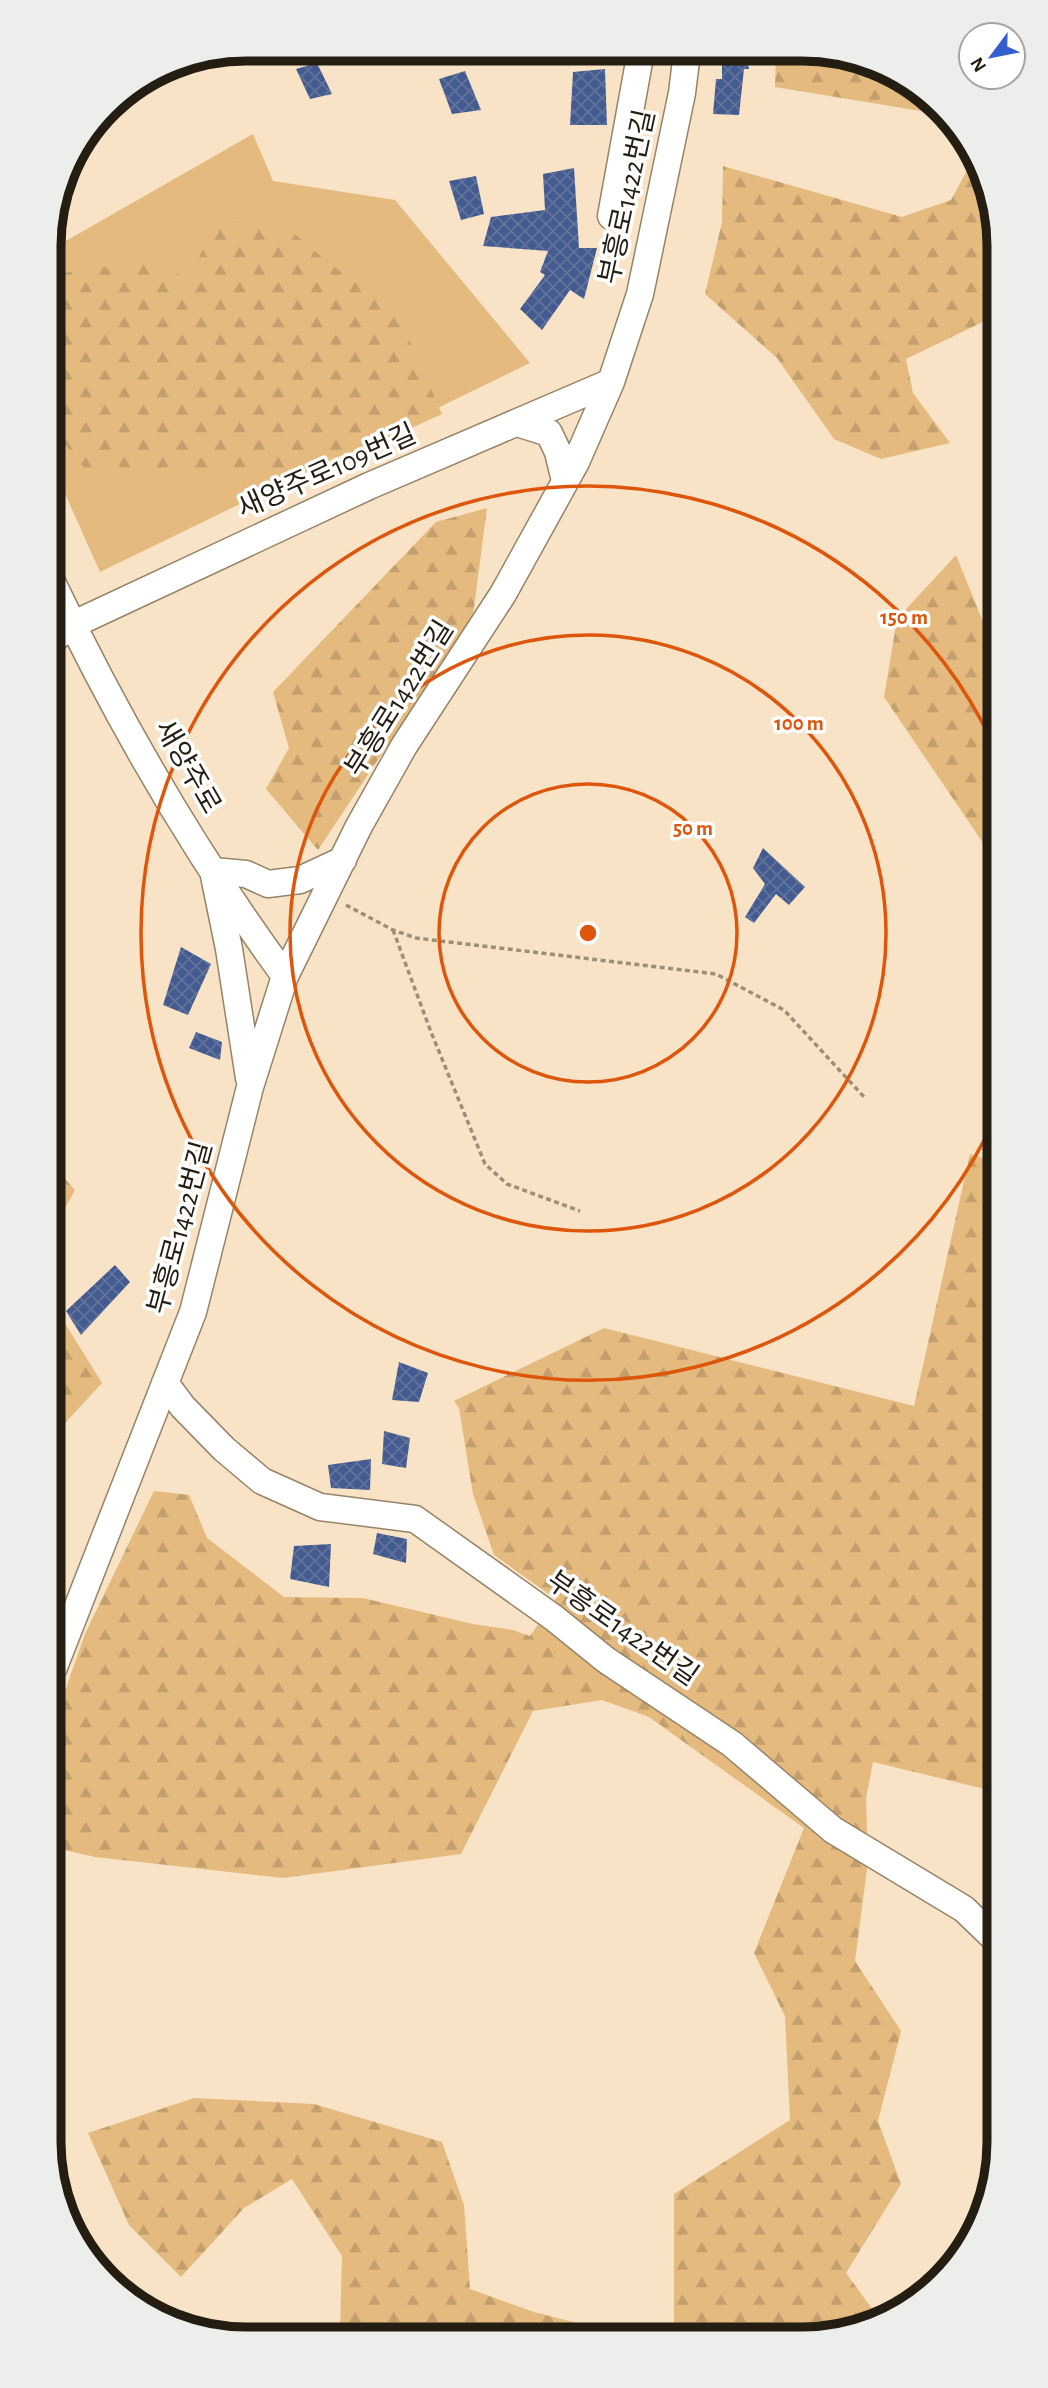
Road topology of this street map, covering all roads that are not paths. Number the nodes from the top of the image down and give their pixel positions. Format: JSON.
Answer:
{"nodes":[{"id":1,"x":640,"y":61,"type":"edge"},
{"id":2,"x":686,"y":61,"type":"edge"},
{"id":3,"x":611,"y":216,"type":"dead end"},
{"id":4,"x":611,"y":382,"type":"junction"},
{"id":5,"x":517,"y":423,"type":"junction"},
{"id":6,"x":565,"y":481,"type":"junction"},
{"id":7,"x":62,"y":603,"type":"edge"},
{"id":8,"x":72,"y":625,"type":"junction"},
{"id":9,"x":62,"y":633,"type":"edge"},
{"id":10,"x":343,"y":860,"type":"junction"},
{"id":11,"x":212,"y":871,"type":"junction"},
{"id":12,"x":285,"y":976,"type":"junction"},
{"id":13,"x":250,"y":1087,"type":"junction"},
{"id":14,"x":165,"y":1383,"type":"junction"},
{"id":15,"x":61,"y":1648,"type":"edge"},
{"id":16,"x":986,"y":1930,"type":"edge"}],
"edges":[{"from":1,"to":3,"type":"street"},
{"from":2,"to":4,"type":"street","name":"부흥로1422번길"},
{"from":4,"to":5,"type":"street","name":"새양주로109번길"},
{"from":4,"to":6,"type":"street","name":"부흥로1422번길"},
{"from":5,"to":6,"type":"street"},
{"from":5,"to":8,"type":"street","name":"새양주로109번길"},
{"from":6,"to":10,"type":"street","name":"부흥로1422번길"},
{"from":7,"to":8,"type":"street","name":"새양주로"},
{"from":8,"to":9,"type":"street","name":"새양주로109번길"},
{"from":8,"to":11,"type":"street","name":"새양주로"},
{"from":10,"to":11,"type":"street"},
{"from":10,"to":12,"type":"street","name":"부흥로1422번길"},
{"from":11,"to":12,"type":"street","name":"새양주로"},
{"from":11,"to":13,"type":"street"},
{"from":12,"to":13,"type":"street","name":"부흥로1422번길"},
{"from":13,"to":14,"type":"street","name":"부흥로1422번길"},
{"from":14,"to":15,"type":"street","name":"부흥로1422번길"},
{"from":14,"to":16,"type":"street","name":"부흥로1422번길"}]}
